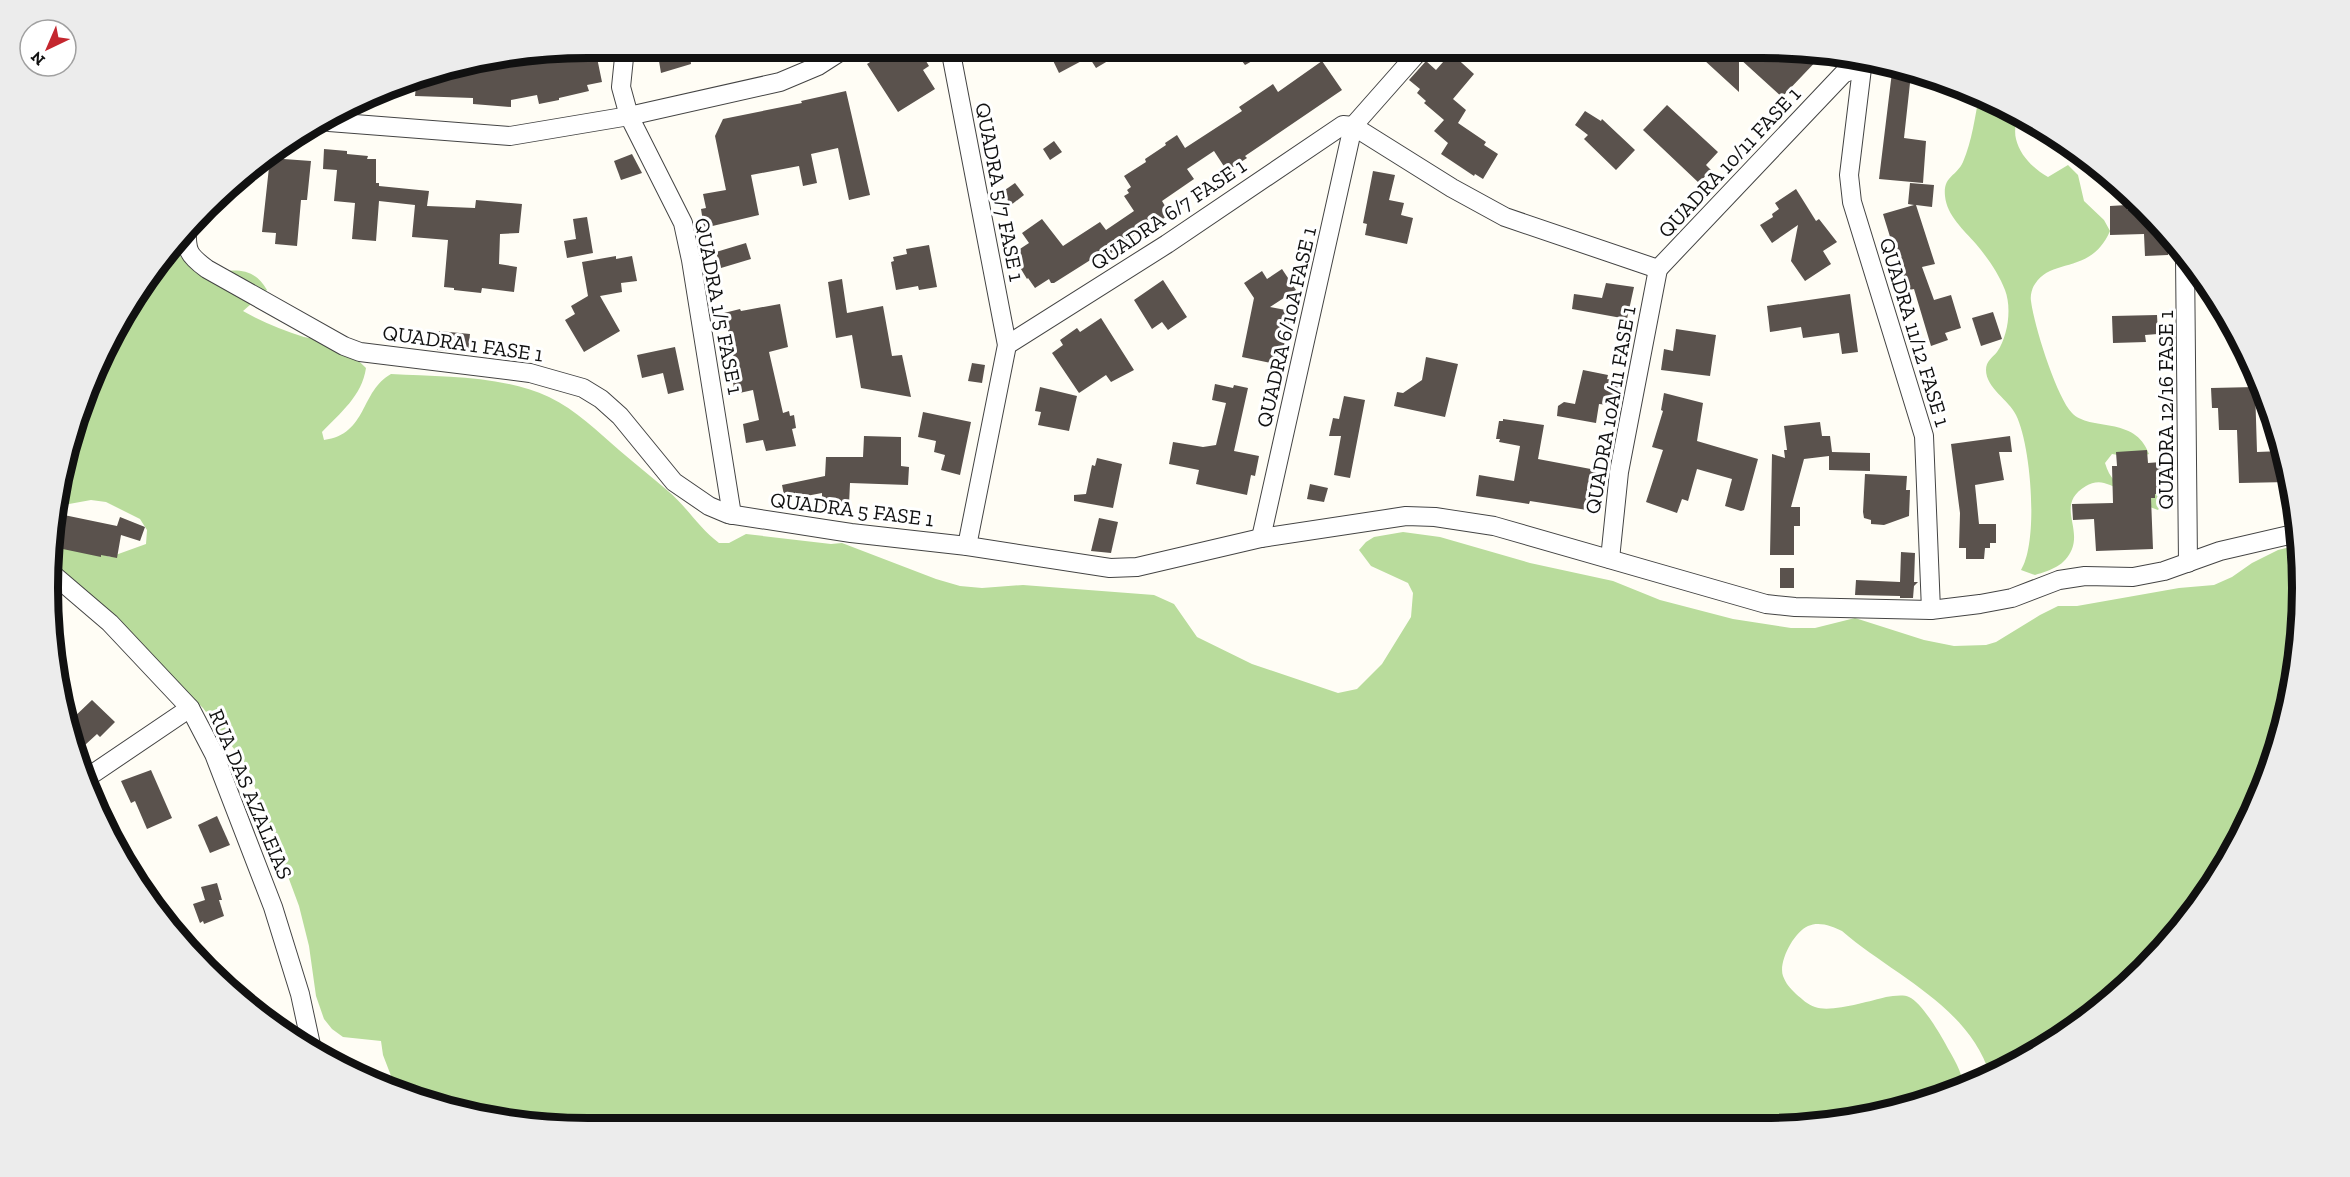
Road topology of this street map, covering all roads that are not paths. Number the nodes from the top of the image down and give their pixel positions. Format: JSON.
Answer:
{"nodes":[{"id":1,"x":624,"y":58,"type":"edge"},
{"id":2,"x":830,"y":58,"type":"edge"},
{"id":3,"x":952,"y":58,"type":"edge"},
{"id":4,"x":1413,"y":58,"type":"edge"},
{"id":5,"x":1856,"y":67,"type":"edge"},
{"id":6,"x":1861,"y":68,"type":"edge"},
{"id":7,"x":629,"y":116,"type":"junction"},
{"id":8,"x":335,"y":123,"type":"edge"},
{"id":9,"x":1353,"y":126,"type":"junction"},
{"id":10,"x":186,"y":244,"type":"edge"},
{"id":11,"x":1658,"y":269,"type":"junction"},
{"id":12,"x":2186,"y":272,"type":"edge"},
{"id":13,"x":1007,"y":345,"type":"junction"},
{"id":14,"x":732,"y":515,"type":"junction"},
{"id":15,"x":2288,"y":535,"type":"edge"},
{"id":16,"x":1262,"y":537,"type":"junction"},
{"id":17,"x":967,"y":546,"type":"junction"},
{"id":18,"x":1610,"y":559,"type":"junction"},
{"id":19,"x":2188,"y":563,"type":"junction"},
{"id":20,"x":59,"y":579,"type":"edge"},
{"id":21,"x":1931,"y":610,"type":"junction"},
{"id":22,"x":190,"y":708,"type":"junction"},
{"id":23,"x":93,"y":774,"type":"edge"},
{"id":24,"x":310,"y":1039,"type":"edge"}],
"edges":[{"from":1,"to":7,"type":"street","name":"QUADRA 1/5 FASE 1"},
{"from":2,"to":7,"type":"street"},
{"from":3,"to":13,"type":"street","name":"QUADRA 5/7 FASE 1"},
{"from":4,"to":9,"type":"street"},
{"from":5,"to":11,"type":"street","name":"QUADRA 10/11 FASE 1"},
{"from":6,"to":21,"type":"street","name":"QUADRA 11/12 FASE 1"},
{"from":7,"to":8,"type":"street"},
{"from":7,"to":14,"type":"street","name":"QUADRA 1/5 FASE 1"},
{"from":9,"to":11,"type":"street"},
{"from":9,"to":13,"type":"street","name":"QUADRA 6/7 FASE 1"},
{"from":9,"to":16,"type":"street","name":"QUADRA 6/10A FASE 1"},
{"from":10,"to":14,"type":"street","name":"QUADRA 1 FASE 1"},
{"from":11,"to":18,"type":"street","name":"QUADRA 10A/11 FASE 1"},
{"from":12,"to":19,"type":"street","name":"QUADRA 12/16 FASE 1"},
{"from":13,"to":17,"type":"street"},
{"from":14,"to":17,"type":"street","name":"QUADRA 5 FASE 1"},
{"from":15,"to":19,"type":"street","name":"QUADRA 5 FASE 1"},
{"from":16,"to":17,"type":"street","name":"QUADRA 5 FASE 1"},
{"from":16,"to":18,"type":"street","name":"QUADRA 5 FASE 1"},
{"from":18,"to":21,"type":"street","name":"QUADRA 5 FASE 1"},
{"from":19,"to":21,"type":"street","name":"QUADRA 5 FASE 1"},
{"from":20,"to":22,"type":"street","name":"RUA DAS AZALEIAS"},
{"from":22,"to":23,"type":"street"},
{"from":22,"to":24,"type":"street","name":"RUA DAS AZALEIAS"}]}
